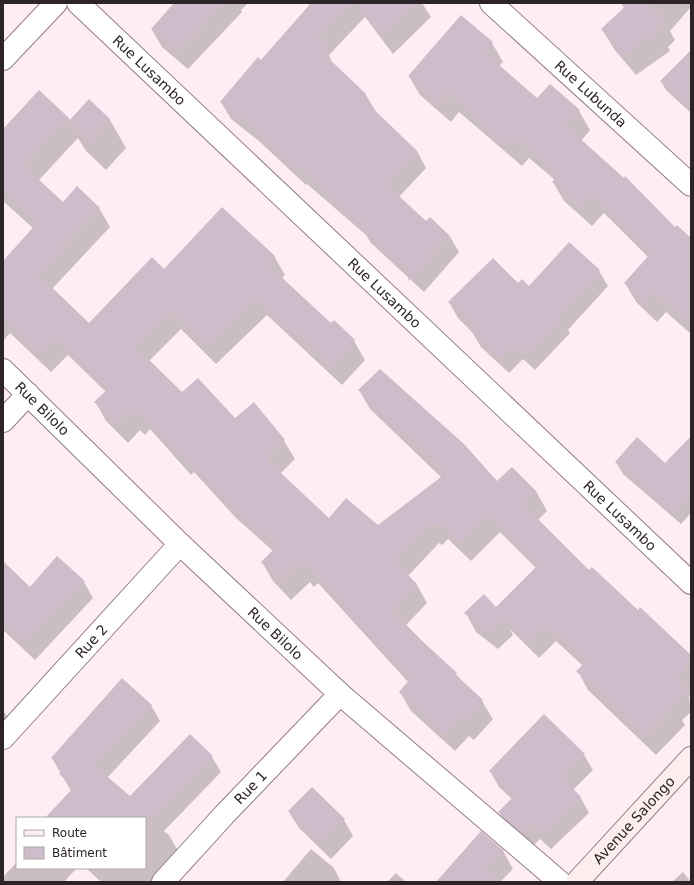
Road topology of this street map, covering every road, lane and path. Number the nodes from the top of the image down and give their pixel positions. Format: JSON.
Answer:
{"nodes":[{"id":1,"x":56,"y":3,"type":"edge"},
{"id":2,"x":78,"y":3,"type":"edge"},
{"id":3,"x":491,"y":3,"type":"edge"},
{"id":4,"x":3,"y":58,"type":"edge"},
{"id":5,"x":691,"y":185,"type":"edge"},
{"id":6,"x":3,"y":370,"type":"edge"},
{"id":7,"x":28,"y":394,"type":"junction"},
{"id":8,"x":3,"y":421,"type":"edge"},
{"id":9,"x":180,"y":544,"type":"junction"},
{"id":10,"x":691,"y":583,"type":"edge"},
{"id":11,"x":340,"y":694,"type":"junction"},
{"id":12,"x":3,"y":738,"type":"edge"},
{"id":13,"x":691,"y":758,"type":"edge"},
{"id":14,"x":164,"y":882,"type":"edge"},
{"id":15,"x":560,"y":882,"type":"edge"},
{"id":16,"x":577,"y":882,"type":"edge"}],
"edges":[{"from":1,"to":4,"type":"street"},
{"from":2,"to":10,"type":"street","name":"Rue Lusambo"},
{"from":3,"to":5,"type":"street","name":"Rue Lubunda"},
{"from":6,"to":7,"type":"street","name":"Rue Bilolo"},
{"from":7,"to":8,"type":"street"},
{"from":7,"to":9,"type":"street","name":"Rue Bilolo"},
{"from":9,"to":11,"type":"street","name":"Rue Bilolo"},
{"from":9,"to":12,"type":"street","name":"Rue 2"},
{"from":11,"to":14,"type":"street","name":"Rue 1"},
{"from":11,"to":15,"type":"street","name":"Rue Bilolo"},
{"from":13,"to":16,"type":"street","name":"Avenue Salongo"}]}
